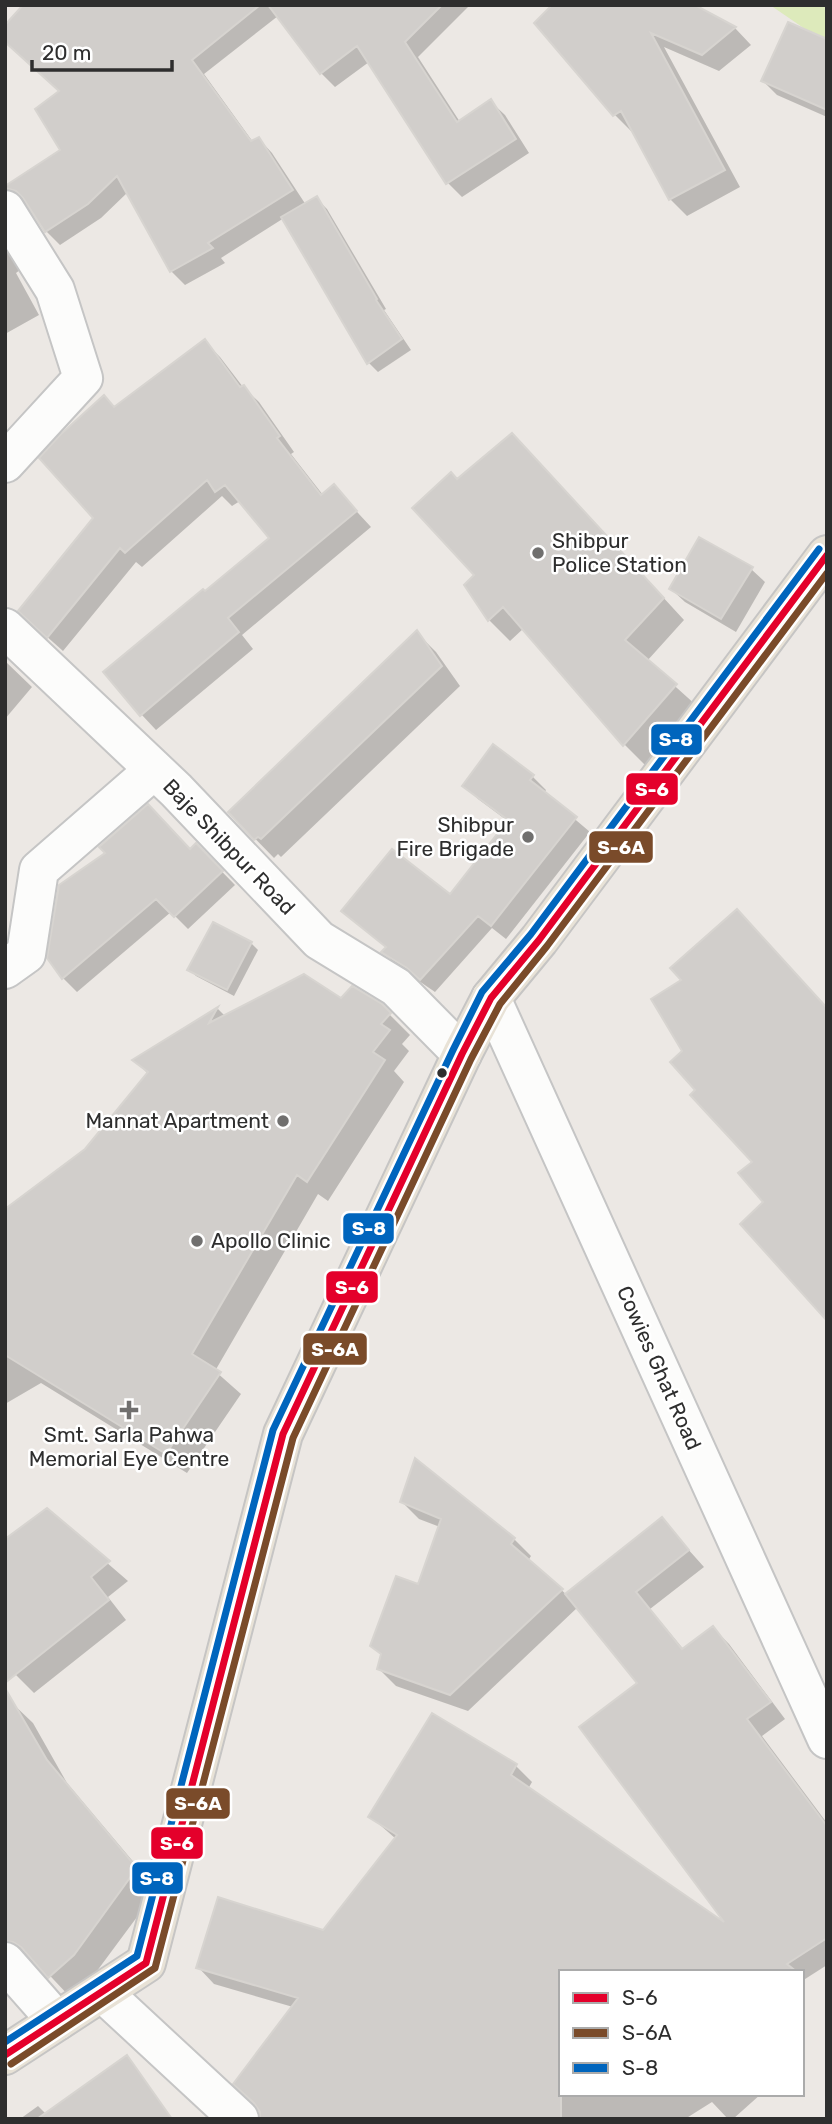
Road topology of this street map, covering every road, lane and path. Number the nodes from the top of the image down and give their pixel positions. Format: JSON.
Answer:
{"nodes":[{"id":1,"x":5,"y":211,"type":"edge"},
{"id":2,"x":5,"y":463,"type":"edge"},
{"id":3,"x":827,"y":555,"type":"edge"},
{"id":4,"x":5,"y":628,"type":"edge"},
{"id":5,"x":154,"y":770,"type":"junction"},
{"id":6,"x":5,"y":969,"type":"edge"},
{"id":7,"x":491,"y":998,"type":"junction"},
{"id":8,"x":462,"y":1054,"type":"junction"},
{"id":9,"x":827,"y":1739,"type":"edge"},
{"id":10,"x":5,"y":1962,"type":"edge"},
{"id":11,"x":102,"y":1992,"type":"junction"},
{"id":12,"x":57,"y":2021,"type":"junction"},
{"id":13,"x":5,"y":2055,"type":"edge"},
{"id":14,"x":239,"y":2119,"type":"edge"}],
"edges":[{"from":1,"to":2,"type":"street"},
{"from":3,"to":7,"type":"main road"},
{"from":4,"to":5,"type":"street","name":"Baje Shibpur Road"},
{"from":5,"to":6,"type":"street"},
{"from":5,"to":8,"type":"street","name":"Baje Shibpur Road"},
{"from":7,"to":8,"type":"main road"},
{"from":7,"to":9,"type":"street","name":"Cowies Ghat Road"},
{"from":8,"to":11,"type":"main road"},
{"from":10,"to":12,"type":"street"},
{"from":11,"to":12,"type":"main road"},
{"from":11,"to":14,"type":"street"},
{"from":12,"to":13,"type":"main road"}]}
